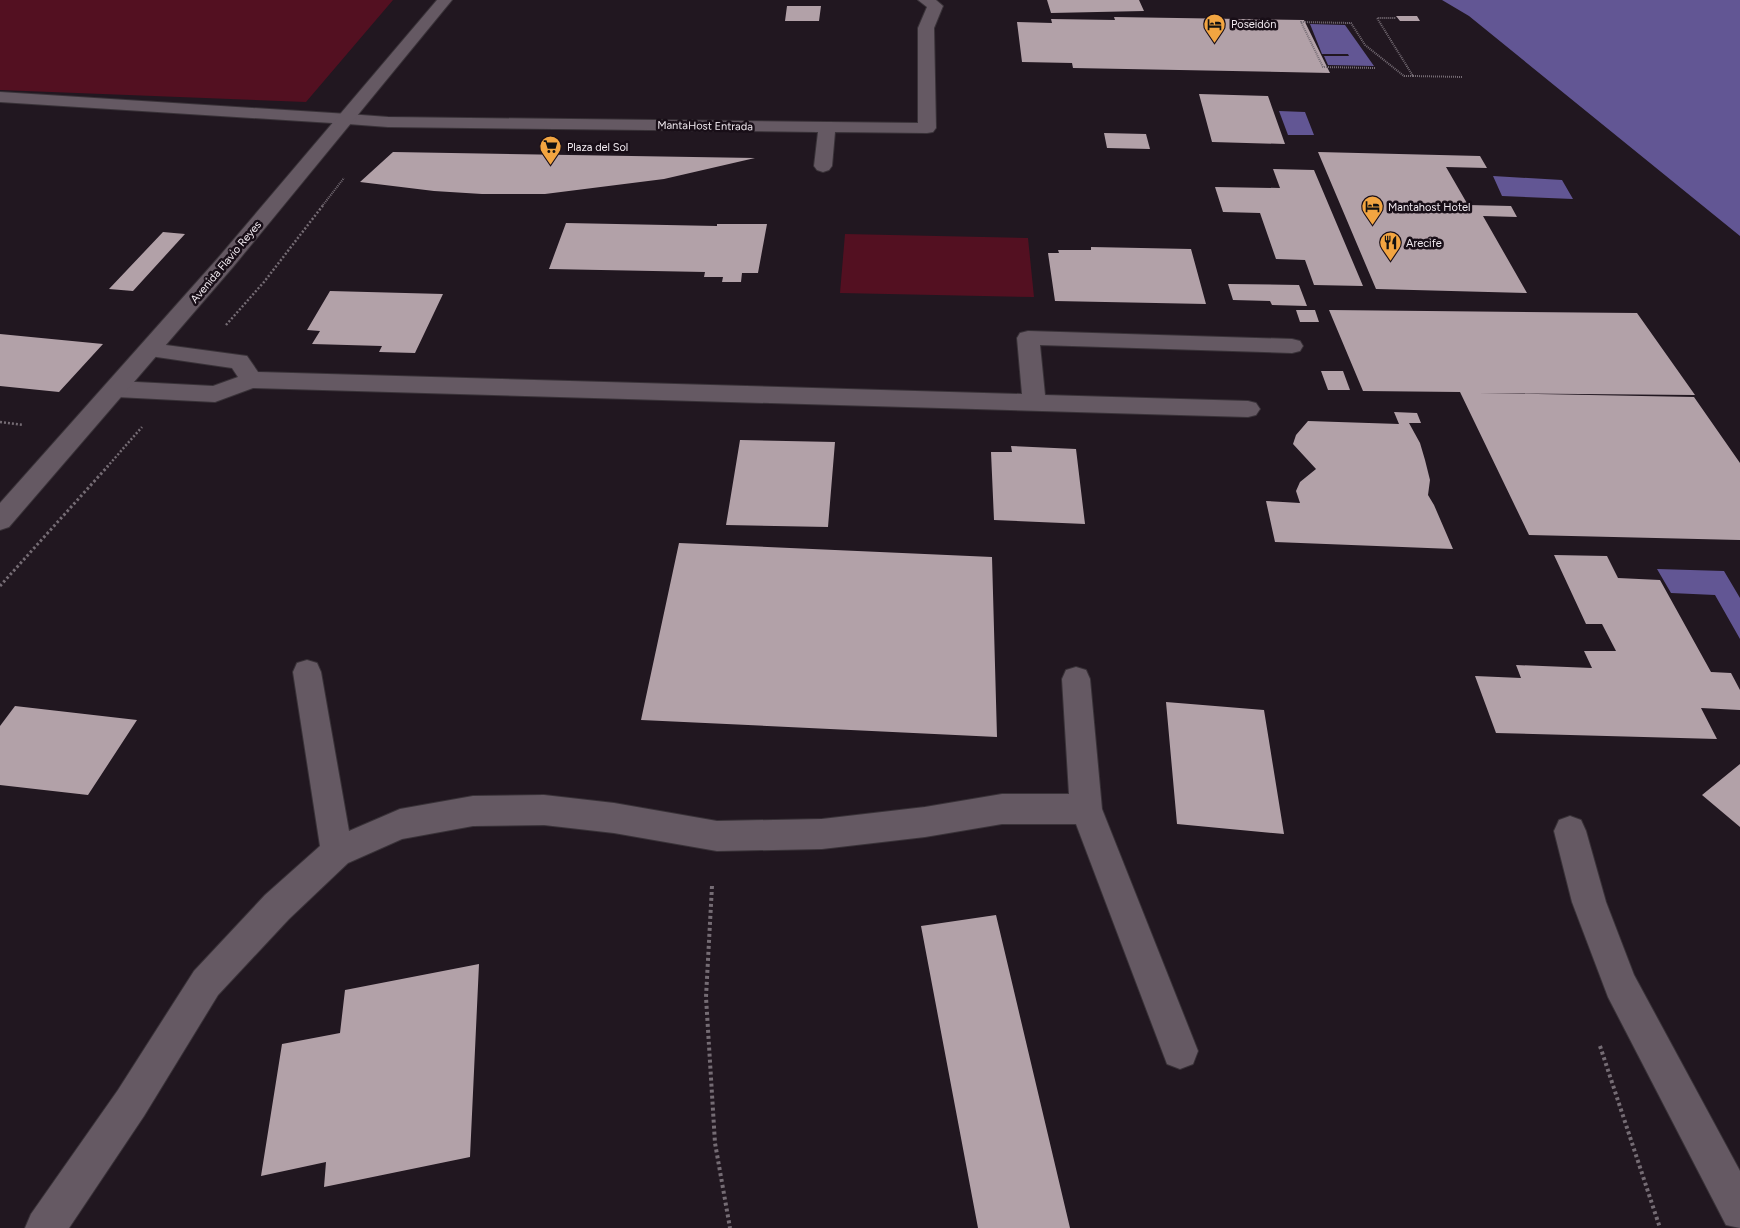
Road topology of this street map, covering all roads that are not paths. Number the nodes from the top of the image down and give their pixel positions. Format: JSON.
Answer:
{"nodes":[{"id":1,"x":446,"y":0,"type":"edge"},
{"id":2,"x":925,"y":0,"type":"edge"},
{"id":3,"x":0,"y":97,"type":"edge"},
{"id":4,"x":348,"y":119,"type":"junction"},
{"id":5,"x":827,"y":127,"type":"junction"},
{"id":6,"x":823,"y":166,"type":"dead end"},
{"id":7,"x":1292,"y":346,"type":"dead end"},
{"id":8,"x":151,"y":350,"type":"junction"},
{"id":9,"x":251,"y":380,"type":"junction"},
{"id":10,"x":117,"y":389,"type":"junction"},
{"id":11,"x":1034,"y":403,"type":"junction"},
{"id":12,"x":1248,"y":410,"type":"dead end"},
{"id":13,"x":0,"y":520,"type":"edge"},
{"id":14,"x":307,"y":672,"type":"dead end"},
{"id":15,"x":1076,"y":679,"type":"dead end"},
{"id":16,"x":1086,"y":810,"type":"junction"},
{"id":17,"x":1570,"y":831,"type":"dead end"},
{"id":18,"x":337,"y":852,"type":"junction"},
{"id":19,"x":1180,"y":1051,"type":"dead end"},
{"id":20,"x":1740,"y":1211,"type":"edge"},
{"id":21,"x":45,"y":1228,"type":"edge"}],
"edges":[{"from":1,"to":4,"type":"street","name":"Avenida Flavio Reyes"},
{"from":2,"to":5,"type":"street","name":"MantaHost Entrada"},
{"from":3,"to":4,"type":"street","name":"MantaHost Entrada"},
{"from":4,"to":5,"type":"street","name":"MantaHost Entrada"},
{"from":4,"to":8,"type":"street","name":"Avenida Flavio Reyes"},
{"from":5,"to":6,"type":"street"},
{"from":7,"to":11,"type":"street"},
{"from":8,"to":9,"type":"street"},
{"from":8,"to":10,"type":"street","name":"Avenida Flavio Reyes"},
{"from":9,"to":10,"type":"street"},
{"from":9,"to":11,"type":"street"},
{"from":10,"to":13,"type":"street","name":"Avenida Flavio Reyes"},
{"from":11,"to":12,"type":"street"},
{"from":14,"to":18,"type":"street"},
{"from":15,"to":16,"type":"street"},
{"from":16,"to":18,"type":"street"},
{"from":16,"to":19,"type":"street"},
{"from":17,"to":20,"type":"street"},
{"from":18,"to":21,"type":"street"}]}
